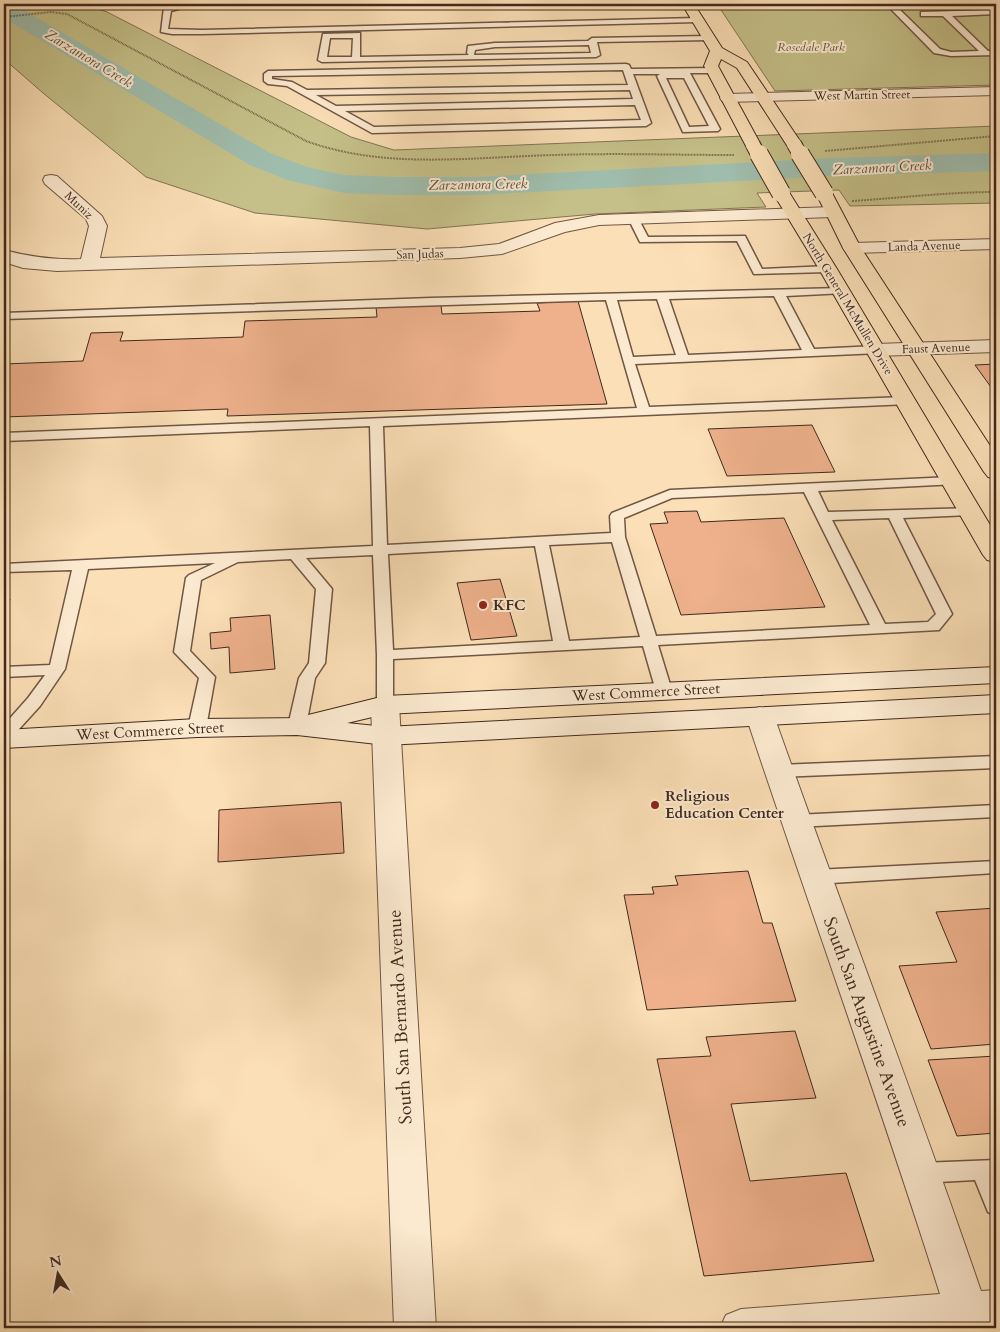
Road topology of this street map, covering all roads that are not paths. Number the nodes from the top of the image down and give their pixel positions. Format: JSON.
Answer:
{"nodes":[{"id":1,"x":272,"y":4,"type":"edge"},
{"id":2,"x":329,"y":4,"type":"edge"},
{"id":3,"x":688,"y":4,"type":"edge"},
{"id":4,"x":939,"y":4,"type":"edge"},
{"id":5,"x":996,"y":6,"type":"edge"},
{"id":6,"x":987,"y":8,"type":"edge"},
{"id":7,"x":996,"y":12,"type":"edge"},
{"id":8,"x":945,"y":13,"type":"junction"},
{"id":9,"x":899,"y":14,"type":"junction"},
{"id":10,"x":697,"y":20,"type":"junction"},
{"id":11,"x":996,"y":20,"type":"edge"},
{"id":12,"x":709,"y":38,"type":"junction"},
{"id":13,"x":593,"y":43,"type":"junction"},
{"id":14,"x":717,"y":51,"type":"junction"},
{"id":15,"x":986,"y":53,"type":"junction"},
{"id":16,"x":996,"y":53,"type":"edge"},
{"id":17,"x":470,"y":57,"type":"junction"},
{"id":18,"x":356,"y":59,"type":"junction"},
{"id":19,"x":714,"y":70,"type":"junction"},
{"id":20,"x":681,"y":73,"type":"junction"},
{"id":21,"x":630,"y":78,"type":"junction"},
{"id":22,"x":444,"y":81,"type":"dead end"},
{"id":23,"x":308,"y":83,"type":"dead end"},
{"id":24,"x":289,"y":84,"type":"junction"},
{"id":25,"x":996,"y":91,"type":"edge"},
{"id":26,"x":306,"y":93,"type":"junction"},
{"id":27,"x":764,"y":97,"type":"junction"},
{"id":28,"x":727,"y":98,"type":"junction"},
{"id":29,"x":638,"y":102,"type":"junction"},
{"id":30,"x":334,"y":109,"type":"junction"},
{"id":31,"x":592,"y":114,"type":"dead end"},
{"id":32,"x":642,"y":114,"type":"junction"},
{"id":33,"x":352,"y":119,"type":"junction"},
{"id":34,"x":372,"y":119,"type":"dead end"},
{"id":35,"x":51,"y":180,"type":"dead end"},
{"id":36,"x":840,"y":208,"type":"junction"},
{"id":37,"x":793,"y":213,"type":"junction"},
{"id":38,"x":634,"y":218,"type":"junction"},
{"id":39,"x":996,"y":244,"type":"edge"},
{"id":40,"x":852,"y":248,"type":"junction"},
{"id":41,"x":4,"y":256,"type":"edge"},
{"id":42,"x":89,"y":264,"type":"junction"},
{"id":43,"x":828,"y":269,"type":"junction"},
{"id":44,"x":841,"y":291,"type":"junction"},
{"id":45,"x":778,"y":292,"type":"junction"},
{"id":46,"x":662,"y":296,"type":"junction"},
{"id":47,"x":611,"y":297,"type":"junction"},
{"id":48,"x":4,"y":316,"type":"edge"},
{"id":49,"x":996,"y":346,"type":"edge"},
{"id":50,"x":916,"y":348,"type":"junction"},
{"id":51,"x":876,"y":350,"type":"junction"},
{"id":52,"x":810,"y":353,"type":"junction"},
{"id":53,"x":683,"y":358,"type":"junction"},
{"id":54,"x":628,"y":360,"type":"junction"},
{"id":55,"x":905,"y":401,"type":"junction"},
{"id":56,"x":644,"y":411,"type":"junction"},
{"id":57,"x":376,"y":422,"type":"junction"},
{"id":58,"x":4,"y":437,"type":"edge"},
{"id":59,"x":996,"y":472,"type":"edge"},
{"id":60,"x":952,"y":481,"type":"junction"},
{"id":61,"x":810,"y":488,"type":"junction"},
{"id":62,"x":970,"y":511,"type":"junction"},
{"id":63,"x":894,"y":514,"type":"junction"},
{"id":64,"x":824,"y":516,"type":"junction"},
{"id":65,"x":618,"y":537,"type":"junction"},
{"id":66,"x":541,"y":541,"type":"junction"},
{"id":67,"x":380,"y":550,"type":"junction"},
{"id":68,"x":295,"y":554,"type":"junction"},
{"id":69,"x":996,"y":555,"type":"edge"},
{"id":70,"x":240,"y":557,"type":"junction"},
{"id":71,"x":80,"y":565,"type":"junction"},
{"id":72,"x":4,"y":568,"type":"edge"},
{"id":73,"x":880,"y":630,"type":"junction"},
{"id":74,"x":649,"y":642,"type":"junction"},
{"id":75,"x":562,"y":646,"type":"junction"},
{"id":76,"x":385,"y":655,"type":"junction"},
{"id":77,"x":57,"y":669,"type":"junction"},
{"id":78,"x":4,"y":672,"type":"edge"},
{"id":79,"x":996,"y":675,"type":"edge"},
{"id":80,"x":664,"y":691,"type":"junction"},
{"id":81,"x":996,"y":704,"type":"edge"},
{"id":82,"x":760,"y":716,"type":"junction"},
{"id":83,"x":386,"y":720,"type":"junction"},
{"id":84,"x":297,"y":726,"type":"junction"},
{"id":85,"x":197,"y":728,"type":"junction"},
{"id":86,"x":4,"y":737,"type":"edge"},
{"id":87,"x":996,"y":762,"type":"edge"},
{"id":88,"x":779,"y":771,"type":"junction"},
{"id":89,"x":996,"y":811,"type":"edge"},
{"id":90,"x":796,"y":821,"type":"junction"},
{"id":91,"x":996,"y":867,"type":"edge"},
{"id":92,"x":815,"y":877,"type":"junction"},
{"id":93,"x":990,"y":1170,"type":"edge"},
{"id":94,"x":920,"y":1173,"type":"junction"},
{"id":95,"x":996,"y":1206,"type":"edge"},
{"id":96,"x":978,"y":1316,"type":"edge"},
{"id":97,"x":415,"y":1328,"type":"edge"},
{"id":98,"x":741,"y":1328,"type":"edge"}],
"edges":[{"from":1,"to":2,"type":"lane"},
{"from":1,"to":10,"type":"lane"},
{"from":3,"to":10,"type":"main road"},
{"from":4,"to":9,"type":"lane"},
{"from":5,"to":6,"type":"lane"},
{"from":6,"to":7,"type":"lane"},
{"from":6,"to":8,"type":"lane"},
{"from":6,"to":11,"type":"lane"},
{"from":8,"to":9,"type":"lane"},
{"from":8,"to":15,"type":"lane"},
{"from":9,"to":15,"type":"lane"},
{"from":10,"to":12,"type":"main road"},
{"from":12,"to":13,"type":"lane"},
{"from":12,"to":14,"type":"main road"},
{"from":13,"to":17,"type":"lane"},
{"from":13,"to":17,"type":"lane"},
{"from":14,"to":19,"type":"main road"},
{"from":14,"to":27,"type":"main road"},
{"from":15,"to":16,"type":"lane"},
{"from":17,"to":18,"type":"lane"},
{"from":18,"to":18,"type":"lane"},
{"from":19,"to":20,"type":"lane"},
{"from":19,"to":28,"type":"main road","name":"North General McMullen Drive"},
{"from":20,"to":20,"type":"lane"},
{"from":20,"to":21,"type":"lane"},
{"from":21,"to":22,"type":"lane"},
{"from":21,"to":24,"type":"lane"},
{"from":21,"to":26,"type":"lane"},
{"from":21,"to":29,"type":"lane"},
{"from":23,"to":24,"type":"lane"},
{"from":24,"to":26,"type":"lane"},
{"from":25,"to":27,"type":"street","name":"West Martin Street"},
{"from":26,"to":30,"type":"lane"},
{"from":27,"to":28,"type":"street","name":"West Martin Street"},
{"from":27,"to":36,"type":"main road","bridge":true},
{"from":28,"to":37,"type":"main road","name":"North General McMullen Drive","bridge":true},
{"from":29,"to":30,"type":"lane"},
{"from":29,"to":32,"type":"lane"},
{"from":30,"to":33,"type":"lane"},
{"from":31,"to":32,"type":"lane"},
{"from":32,"to":33,"type":"lane"},
{"from":33,"to":34,"type":"lane"},
{"from":35,"to":42,"type":"street","name":"Muniz"},
{"from":36,"to":37,"type":"street","name":"San Judas"},
{"from":36,"to":40,"type":"main road"},
{"from":37,"to":38,"type":"street","name":"San Judas"},
{"from":37,"to":43,"type":"main road","name":"North General McMullen Drive"},
{"from":38,"to":42,"type":"street","name":"San Judas"},
{"from":38,"to":43,"type":"lane"},
{"from":39,"to":40,"type":"street","name":"Landa Avenue"},
{"from":40,"to":50,"type":"main road"},
{"from":41,"to":42,"type":"street","name":"San Judas"},
{"from":43,"to":44,"type":"main road","name":"North General McMullen Drive"},
{"from":44,"to":45,"type":"lane"},
{"from":44,"to":51,"type":"main road","name":"North General McMullen Drive"},
{"from":45,"to":46,"type":"lane"},
{"from":45,"to":52,"type":"lane"},
{"from":46,"to":47,"type":"lane"},
{"from":46,"to":53,"type":"lane"},
{"from":47,"to":48,"type":"lane"},
{"from":47,"to":54,"type":"lane"},
{"from":49,"to":50,"type":"street","name":"Faust Avenue"},
{"from":50,"to":51,"type":"street","name":"Faust Avenue"},
{"from":50,"to":59,"type":"main road"},
{"from":51,"to":52,"type":"lane"},
{"from":51,"to":55,"type":"main road","name":"North General McMullen Drive"},
{"from":52,"to":53,"type":"lane"},
{"from":53,"to":54,"type":"lane"},
{"from":54,"to":56,"type":"lane"},
{"from":55,"to":56,"type":"lane"},
{"from":55,"to":60,"type":"main road","name":"North General McMullen Drive"},
{"from":56,"to":57,"type":"lane"},
{"from":57,"to":58,"type":"lane"},
{"from":57,"to":67,"type":"lane"},
{"from":60,"to":61,"type":"lane"},
{"from":60,"to":62,"type":"main road","name":"North General McMullen Drive"},
{"from":61,"to":64,"type":"lane"},
{"from":61,"to":65,"type":"lane"},
{"from":62,"to":63,"type":"lane"},
{"from":62,"to":69,"type":"main road","name":"North General McMullen Drive"},
{"from":63,"to":64,"type":"lane"},
{"from":63,"to":73,"type":"lane"},
{"from":64,"to":73,"type":"lane"},
{"from":65,"to":66,"type":"lane"},
{"from":65,"to":74,"type":"lane"},
{"from":66,"to":67,"type":"lane"},
{"from":66,"to":75,"type":"lane"},
{"from":67,"to":68,"type":"lane"},
{"from":67,"to":76,"type":"lane"},
{"from":68,"to":70,"type":"lane"},
{"from":68,"to":84,"type":"lane"},
{"from":70,"to":71,"type":"lane"},
{"from":70,"to":85,"type":"lane"},
{"from":71,"to":72,"type":"lane"},
{"from":71,"to":77,"type":"lane"},
{"from":73,"to":74,"type":"lane"},
{"from":74,"to":75,"type":"lane"},
{"from":74,"to":80,"type":"lane"},
{"from":75,"to":76,"type":"lane"},
{"from":76,"to":83,"type":"lane"},
{"from":77,"to":78,"type":"lane"},
{"from":77,"to":86,"type":"lane"},
{"from":79,"to":80,"type":"street","name":"West Commerce Street"},
{"from":80,"to":83,"type":"street","name":"West Commerce Street"},
{"from":81,"to":82,"type":"street","name":"West Commerce Street"},
{"from":82,"to":83,"type":"street","name":"West Commerce Street"},
{"from":82,"to":88,"type":"street","name":"South San Augustine Avenue"},
{"from":83,"to":84,"type":"street","name":"West Commerce Street"},
{"from":83,"to":97,"type":"street","name":"South San Bernardo Avenue"},
{"from":84,"to":85,"type":"street","name":"West Commerce Street"},
{"from":85,"to":86,"type":"street","name":"West Commerce Street"},
{"from":87,"to":88,"type":"lane"},
{"from":88,"to":90,"type":"street","name":"South San Augustine Avenue"},
{"from":89,"to":90,"type":"lane"},
{"from":90,"to":92,"type":"street","name":"South San Augustine Avenue"},
{"from":91,"to":92,"type":"lane"},
{"from":92,"to":94,"type":"street","name":"South San Augustine Avenue"},
{"from":93,"to":94,"type":"lane"},
{"from":93,"to":95,"type":"lane"},
{"from":94,"to":96,"type":"street","name":"South San Augustine Avenue"},
{"from":96,"to":98,"type":"street"}]}
